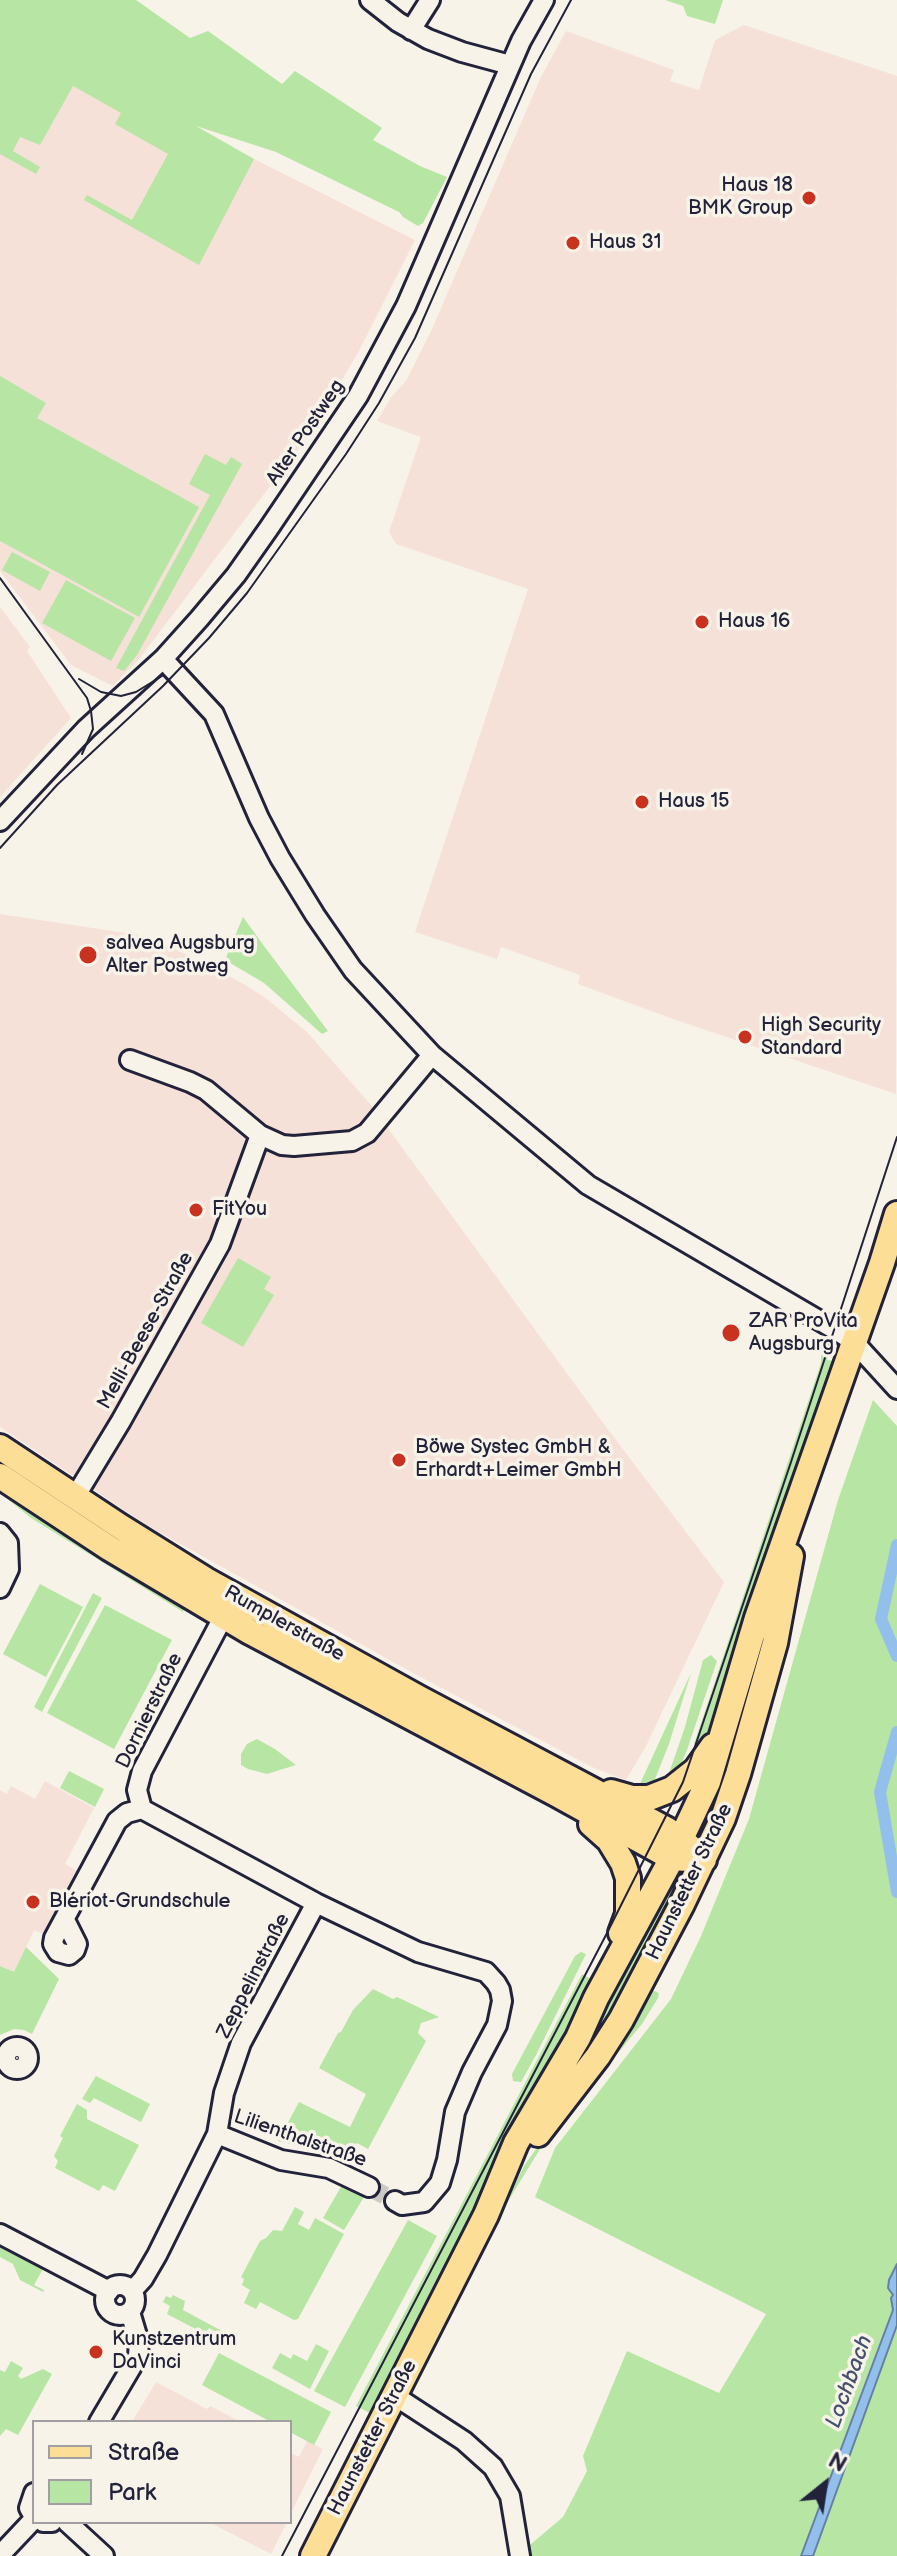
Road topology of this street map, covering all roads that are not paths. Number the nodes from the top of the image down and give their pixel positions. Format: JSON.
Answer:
{"nodes":[{"id":1,"x":370,"y":0,"type":"edge"},
{"id":2,"x":430,"y":0,"type":"edge"},
{"id":3,"x":544,"y":0,"type":"edge"},
{"id":4,"x":411,"y":30,"type":"junction"},
{"id":5,"x":510,"y":65,"type":"junction"},
{"id":6,"x":163,"y":659,"type":"junction"},
{"id":7,"x":0,"y":821,"type":"edge"},
{"id":8,"x":432,"y":1055,"type":"junction"},
{"id":9,"x":130,"y":1060,"type":"dead end"},
{"id":10,"x":260,"y":1135,"type":"junction"},
{"id":11,"x":897,"y":1214,"type":"edge"},
{"id":12,"x":854,"y":1342,"type":"junction"},
{"id":13,"x":897,"y":1389,"type":"edge"},
{"id":14,"x":0,"y":1447,"type":"edge"},
{"id":15,"x":0,"y":1476,"type":"edge"},
{"id":16,"x":803,"y":1486,"type":"junction"},
{"id":17,"x":75,"y":1497,"type":"junction"},
{"id":18,"x":0,"y":1533,"type":"edge"},
{"id":19,"x":0,"y":1588,"type":"edge"},
{"id":20,"x":229,"y":1607,"type":"junction"},
{"id":21,"x":724,"y":1732,"type":"junction"},
{"id":22,"x":579,"y":1782,"type":"junction"},
{"id":23,"x":556,"y":1794,"type":"junction"},
{"id":24,"x":142,"y":1809,"type":"junction"},
{"id":25,"x":676,"y":1849,"type":"junction"},
{"id":26,"x":704,"y":1860,"type":"junction"},
{"id":27,"x":316,"y":1903,"type":"junction"},
{"id":28,"x":65,"y":1920,"type":"dead end"},
{"id":29,"x":596,"y":1998,"type":"junction"},
{"id":30,"x":217,"y":2134,"type":"junction"},
{"id":31,"x":369,"y":2187,"type":"tunnel mouth"},
{"id":32,"x":497,"y":2192,"type":"junction"},
{"id":33,"x":395,"y":2201,"type":"tunnel mouth"},
{"id":34,"x":0,"y":2234,"type":"edge"},
{"id":35,"x":109,"y":2291,"type":"junction"},
{"id":36,"x":132,"y":2291,"type":"junction"},
{"id":37,"x":130,"y":2312,"type":"junction"},
{"id":38,"x":395,"y":2396,"type":"junction"},
{"id":39,"x":100,"y":2420,"type":"edge"},
{"id":40,"x":32,"y":2520,"type":"edge"},
{"id":41,"x":69,"y":2524,"type":"edge"},
{"id":42,"x":0,"y":2555,"type":"edge"},
{"id":43,"x":519,"y":2555,"type":"edge"},
{"id":44,"x":104,"y":2556,"type":"edge"},
{"id":45,"x":313,"y":2556,"type":"edge"}],
"edges":[{"from":1,"to":4,"type":"street"},
{"from":2,"to":4,"type":"street"},
{"from":3,"to":5,"type":"street","name":"Alter Postweg"},
{"from":4,"to":5,"type":"street"},
{"from":5,"to":6,"type":"street","name":"Alter Postweg"},
{"from":6,"to":7,"type":"street","name":"Alter Postweg"},
{"from":6,"to":8,"type":"street"},
{"from":8,"to":10,"type":"street"},
{"from":8,"to":12,"type":"street"},
{"from":9,"to":10,"type":"street"},
{"from":10,"to":17,"type":"street","name":"Melli-Beese-Straße"},
{"from":11,"to":12,"type":"main road","name":"Haunstetter Straße"},
{"from":12,"to":13,"type":"street"},
{"from":12,"to":16,"type":"main road","name":"Haunstetter Straße"},
{"from":14,"to":17,"type":"main road","name":"Rumplerstraße"},
{"from":15,"to":20,"type":"main road","name":"Rumplerstraße"},
{"from":16,"to":21,"type":"main road","name":"Haunstetter Straße"},
{"from":16,"to":26,"type":"main road","name":"Haunstetter Straße"},
{"from":17,"to":20,"type":"main road","name":"Rumplerstraße"},
{"from":18,"to":19,"type":"street"},
{"from":20,"to":22,"type":"main road","name":"Rumplerstraße"},
{"from":20,"to":23,"type":"main road","name":"Rumplerstraße"},
{"from":20,"to":24,"type":"street","name":"Dornierstraße"},
{"from":21,"to":22,"type":"main road","name":"Rumplerstraße"},
{"from":21,"to":25,"type":"main road","name":"Haunstetter Straße"},
{"from":22,"to":25,"type":"main road","name":"Rumplerstraße"},
{"from":23,"to":25,"type":"main road","name":"Rumplerstraße"},
{"from":23,"to":29,"type":"main road","name":"Rumplerstraße"},
{"from":24,"to":27,"type":"street","name":"Zeppelinstraße"},
{"from":24,"to":28,"type":"street"},
{"from":25,"to":26,"type":"main road","name":"Rumplerstraße"},
{"from":25,"to":29,"type":"main road","name":"Haunstetter Straße"},
{"from":26,"to":32,"type":"main road","name":"Haunstetter Straße"},
{"from":27,"to":30,"type":"street","name":"Zeppelinstraße"},
{"from":27,"to":33,"type":"street"},
{"from":29,"to":32,"type":"main road","name":"Haunstetter Straße"},
{"from":30,"to":31,"type":"street","name":"Lilienthalstraße"},
{"from":30,"to":36,"type":"street","name":"Zeppelinstraße"},
{"from":32,"to":38,"type":"main road","name":"Haunstetter Straße"},
{"from":34,"to":35,"type":"street"},
{"from":35,"to":36,"type":"street"},
{"from":35,"to":37,"type":"street"},
{"from":36,"to":37,"type":"street"},
{"from":37,"to":39,"type":"street"},
{"from":38,"to":43,"type":"street"},
{"from":38,"to":45,"type":"main road","name":"Haunstetter Straße"},
{"from":40,"to":42,"type":"street"},
{"from":41,"to":44,"type":"street"}]}
